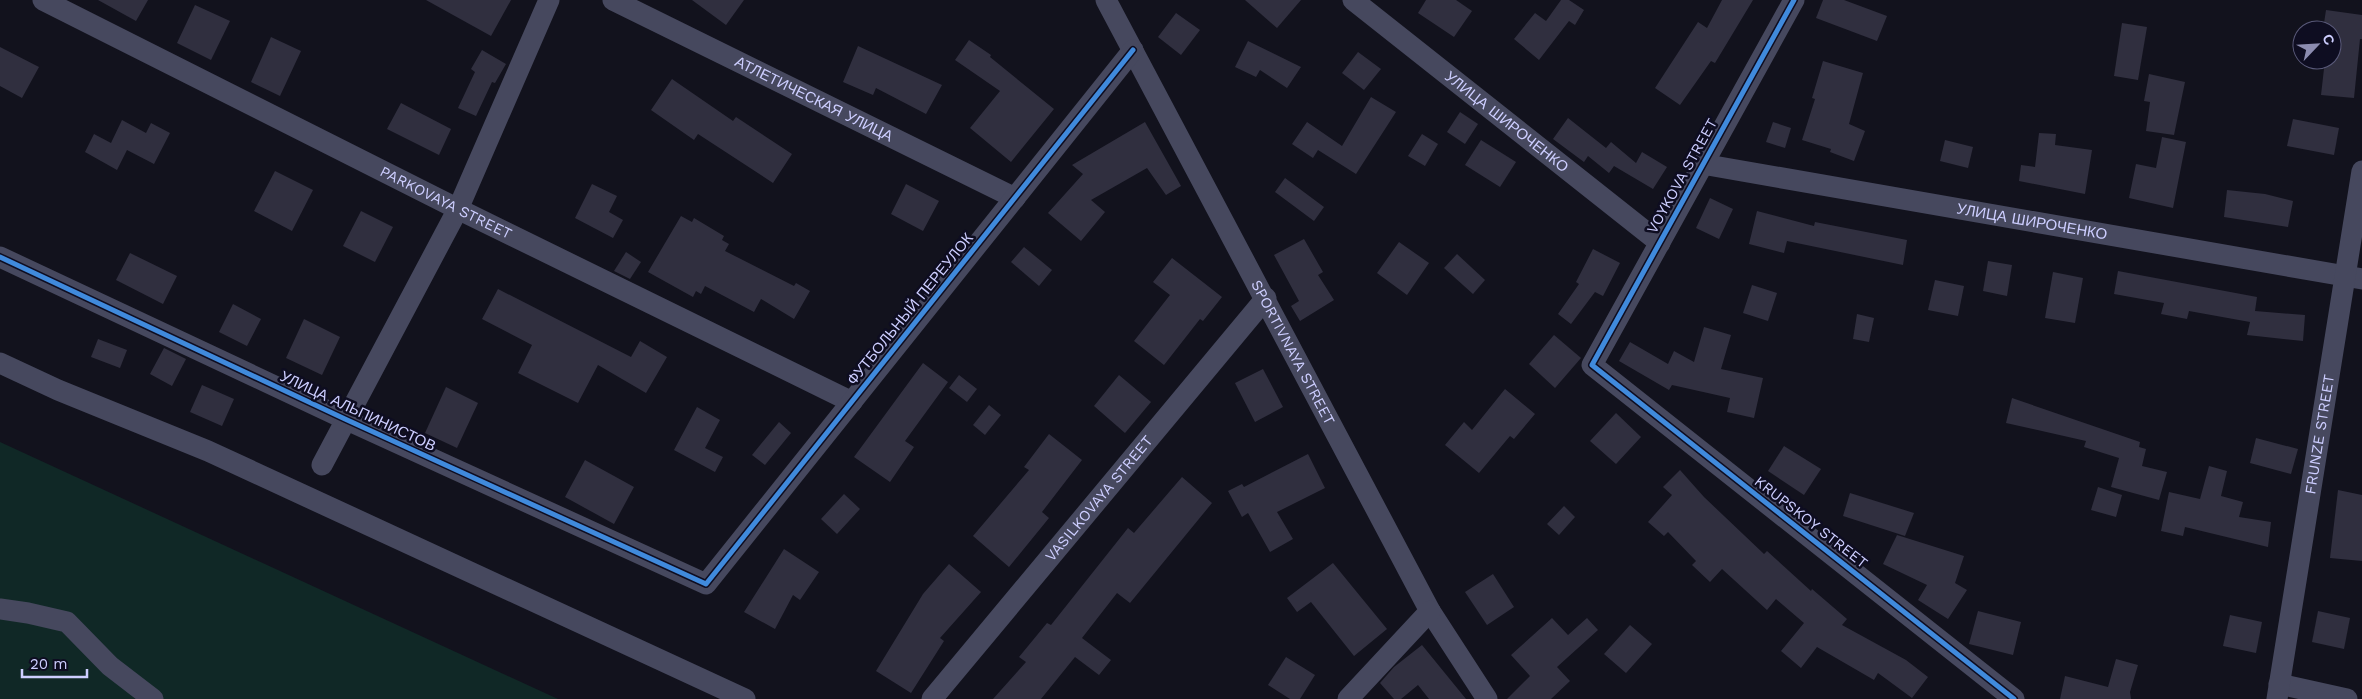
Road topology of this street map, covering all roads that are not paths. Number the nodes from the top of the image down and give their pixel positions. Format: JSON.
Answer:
{"nodes":[{"id":1,"x":549,"y":0,"type":"edge"},
{"id":2,"x":613,"y":0,"type":"edge"},
{"id":3,"x":1106,"y":0,"type":"edge"},
{"id":4,"x":1354,"y":0,"type":"edge"},
{"id":5,"x":1794,"y":0,"type":"edge"},
{"id":6,"x":43,"y":1,"type":"edge"},
{"id":7,"x":1133,"y":50,"type":"junction"},
{"id":8,"x":1702,"y":164,"type":"junction"},
{"id":9,"x":2362,"y":171,"type":"edge"},
{"id":10,"x":1015,"y":198,"type":"junction"},
{"id":11,"x":458,"y":210,"type":"junction"},
{"id":12,"x":1660,"y":243,"type":"junction"},
{"id":13,"x":0,"y":258,"type":"edge"},
{"id":14,"x":2354,"y":278,"type":"edge"},
{"id":15,"x":1266,"y":298,"type":"junction"},
{"id":16,"x":0,"y":363,"type":"edge"},
{"id":17,"x":1592,"y":365,"type":"joint"},
{"id":18,"x":852,"y":402,"type":"junction"},
{"id":19,"x":345,"y":419,"type":"junction"},
{"id":20,"x":322,"y":465,"type":"dead end"},
{"id":21,"x":706,"y":584,"type":"joint"},
{"id":22,"x":0,"y":609,"type":"edge"},
{"id":23,"x":1430,"y":611,"type":"junction"},
{"id":24,"x":2278,"y":691,"type":"edge"},
{"id":25,"x":153,"y":699,"type":"edge"},
{"id":26,"x":745,"y":699,"type":"edge"},
{"id":27,"x":932,"y":699,"type":"edge"},
{"id":28,"x":1348,"y":699,"type":"edge"},
{"id":29,"x":1487,"y":699,"type":"edge"},
{"id":30,"x":2014,"y":699,"type":"edge"},
{"id":31,"x":2347,"y":699,"type":"edge"}],
"edges":[{"from":1,"to":11,"type":"street"},
{"from":2,"to":10,"type":"street","name":"АТЛЕТИЧЕСКАЯ УЛИЦА"},
{"from":3,"to":7,"type":"street","name":"SPORTIVNAYA STREET"},
{"from":4,"to":12,"type":"street","name":"УЛИЦА ШИРОЧЕНКО"},
{"from":5,"to":8,"type":"street","name":"VOYKOVA STREET"},
{"from":6,"to":11,"type":"street","name":"PARKOVAYA STREET"},
{"from":7,"to":10,"type":"street","name":"ФУТБОЛЬНЫЙ ПЕРЕУЛОК"},
{"from":7,"to":15,"type":"street","name":"SPORTIVNAYA STREET"},
{"from":8,"to":12,"type":"street","name":"VOYKOVA STREET"},
{"from":8,"to":14,"type":"street","name":"УЛИЦА ШИРОЧЕНКО"},
{"from":9,"to":14,"type":"street","name":"FRUNZE STREET"},
{"from":10,"to":18,"type":"street","name":"ФУТБОЛЬНЫЙ ПЕРЕУЛОК"},
{"from":11,"to":18,"type":"street","name":"PARKOVAYA STREET"},
{"from":11,"to":19,"type":"street"},
{"from":12,"to":17,"type":"street","name":"VOYKOVA STREET"},
{"from":13,"to":19,"type":"street","name":"УЛИЦА АЛЬПИНИСТОВ"},
{"from":14,"to":24,"type":"street","name":"FRUNZE STREET"},
{"from":15,"to":23,"type":"street","name":"SPORTIVNAYA STREET"},
{"from":15,"to":27,"type":"street","name":"VASILKOVAYA STREET"},
{"from":16,"to":26,"type":"street"},
{"from":17,"to":30,"type":"street","name":"KRUPSKOY STREET"},
{"from":18,"to":21,"type":"street","name":"ФУТБОЛЬНЫЙ ПЕРЕУЛОК"},
{"from":19,"to":20,"type":"street"},
{"from":19,"to":21,"type":"street","name":"УЛИЦА АЛЬПИНИСТОВ"},
{"from":22,"to":25,"type":"street"},
{"from":23,"to":28,"type":"street"},
{"from":23,"to":29,"type":"street","name":"SPORTIVNAYA STREET"},
{"from":24,"to":31,"type":"street"}]}
